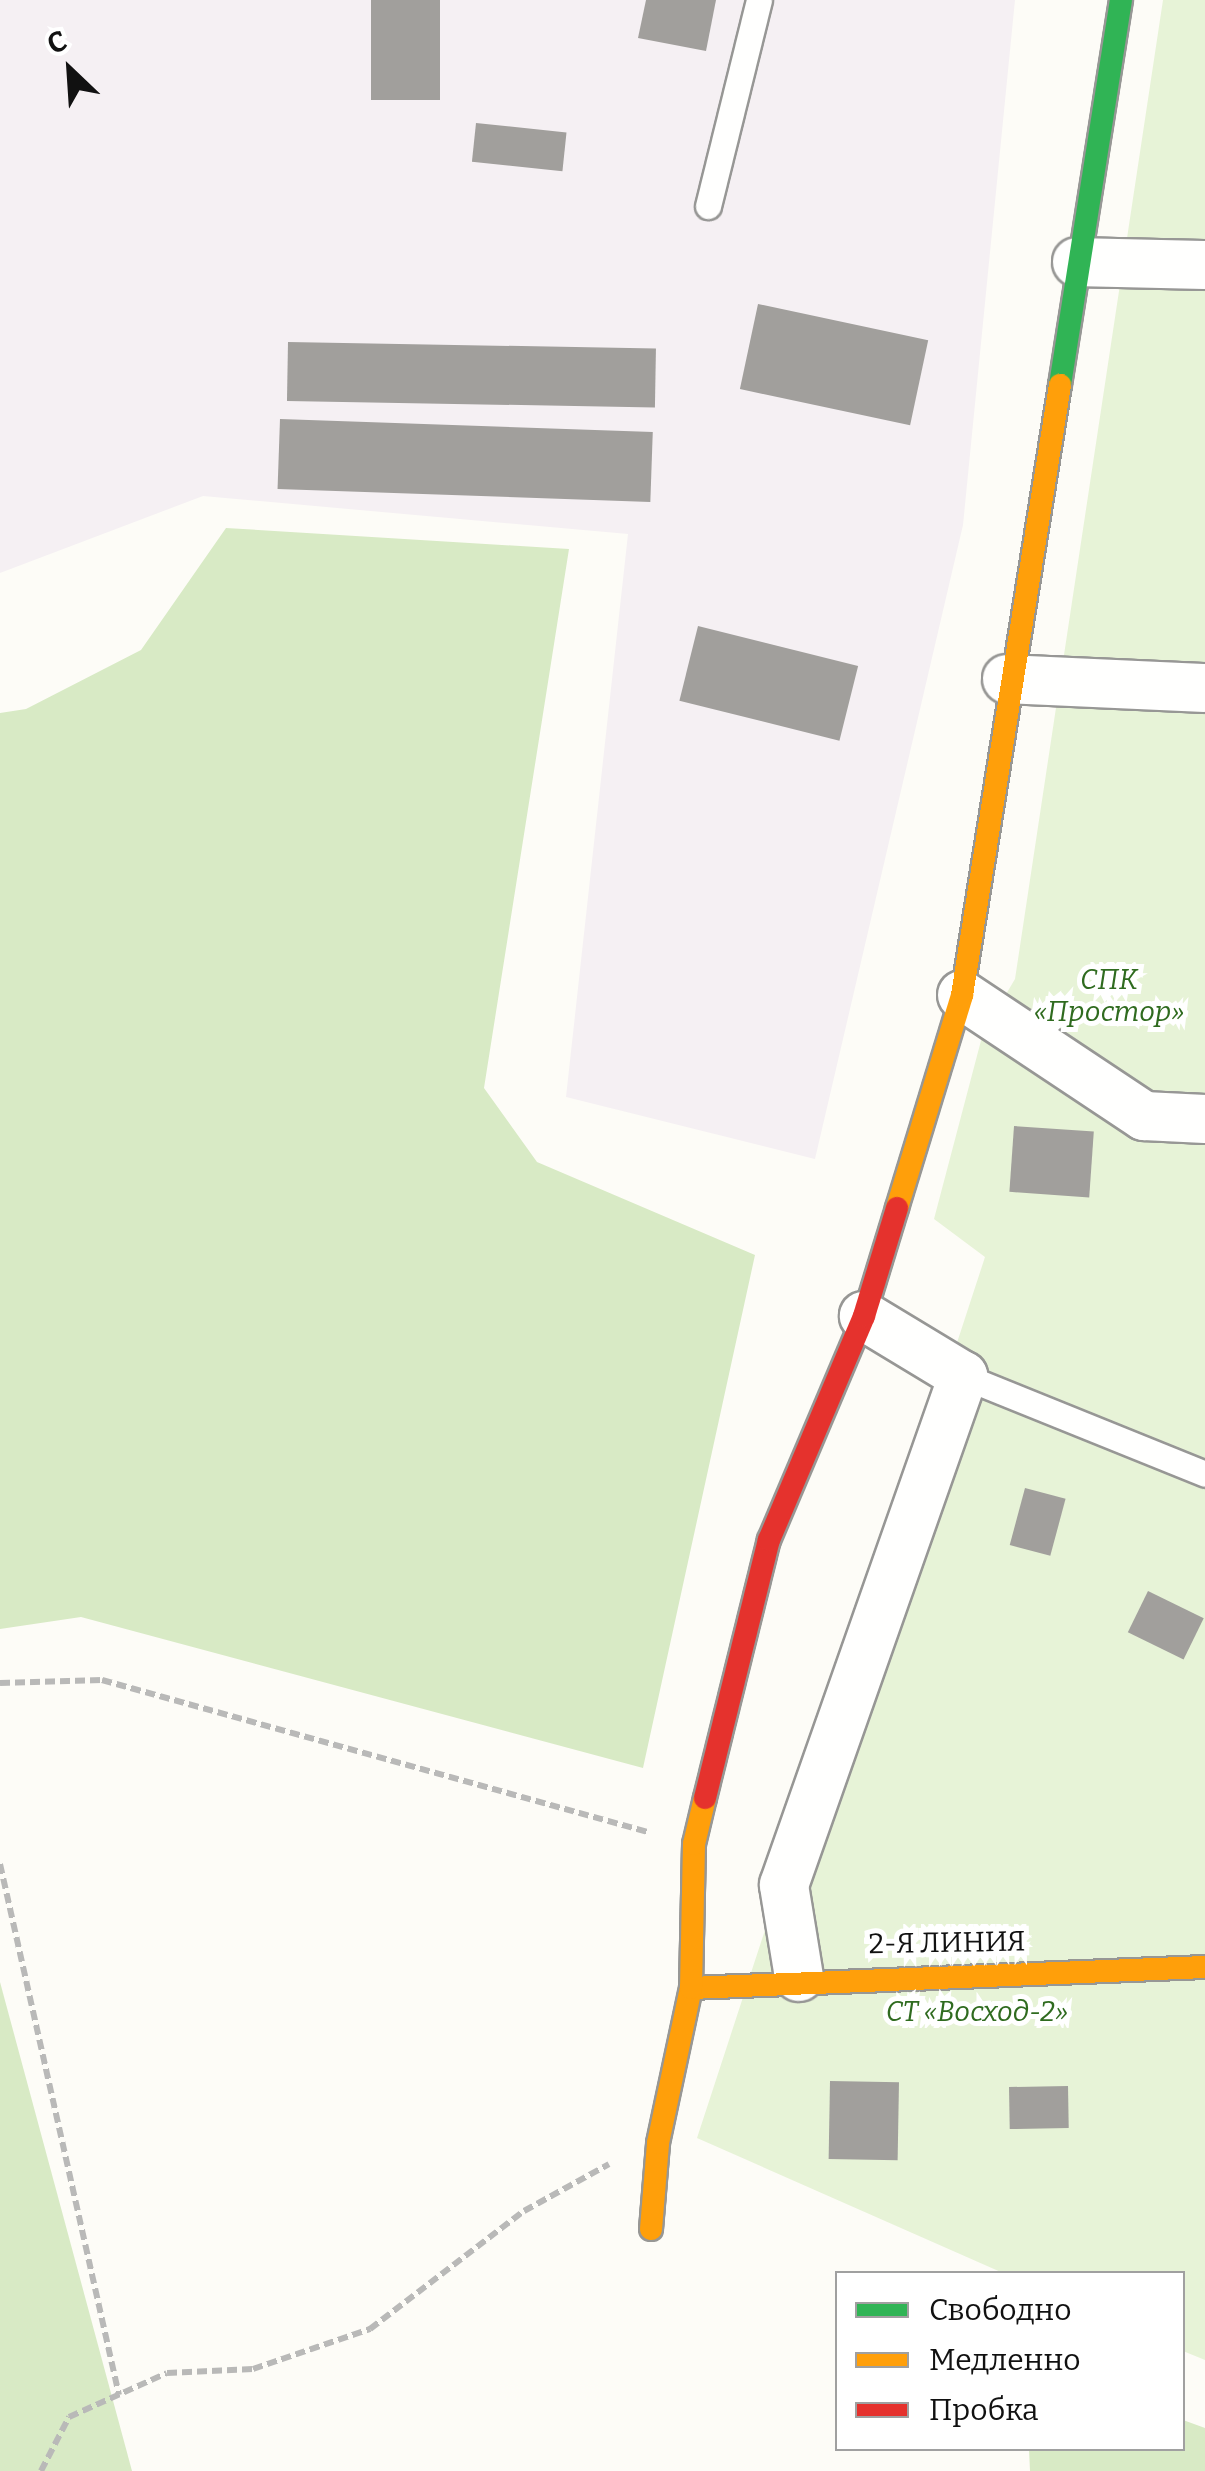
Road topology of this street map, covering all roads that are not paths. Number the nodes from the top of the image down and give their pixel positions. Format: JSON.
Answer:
{"nodes":[{"id":1,"x":759,"y":0,"type":"edge"},
{"id":2,"x":1121,"y":0,"type":"edge"},
{"id":3,"x":708,"y":206,"type":"dead end"},
{"id":4,"x":1077,"y":262,"type":"junction"},
{"id":5,"x":1205,"y":264,"type":"edge"},
{"id":6,"x":1007,"y":679,"type":"junction"},
{"id":7,"x":1205,"y":688,"type":"edge"},
{"id":8,"x":962,"y":996,"type":"junction"},
{"id":9,"x":1205,"y":1120,"type":"edge"},
{"id":10,"x":864,"y":1316,"type":"junction"},
{"id":11,"x":963,"y":1376,"type":"junction"},
{"id":12,"x":1205,"y":1474,"type":"edge"},
{"id":13,"x":1205,"y":1967,"type":"edge"},
{"id":14,"x":799,"y":1977,"type":"junction"},
{"id":15,"x":691,"y":1988,"type":"junction"},
{"id":16,"x":651,"y":2229,"type":"dead end"}],
"edges":[{"from":1,"to":3,"type":"lane"},
{"from":2,"to":4,"type":"street"},
{"from":4,"to":5,"type":"street"},
{"from":4,"to":6,"type":"street"},
{"from":6,"to":7,"type":"street"},
{"from":6,"to":8,"type":"street"},
{"from":8,"to":9,"type":"street"},
{"from":8,"to":10,"type":"street"},
{"from":10,"to":11,"type":"street"},
{"from":10,"to":15,"type":"street"},
{"from":11,"to":12,"type":"lane"},
{"from":11,"to":14,"type":"street"},
{"from":13,"to":14,"type":"street","name":"2-Я ЛИНИЯ"},
{"from":14,"to":15,"type":"street","name":"2-Я ЛИНИЯ"},
{"from":15,"to":16,"type":"street"}]}
